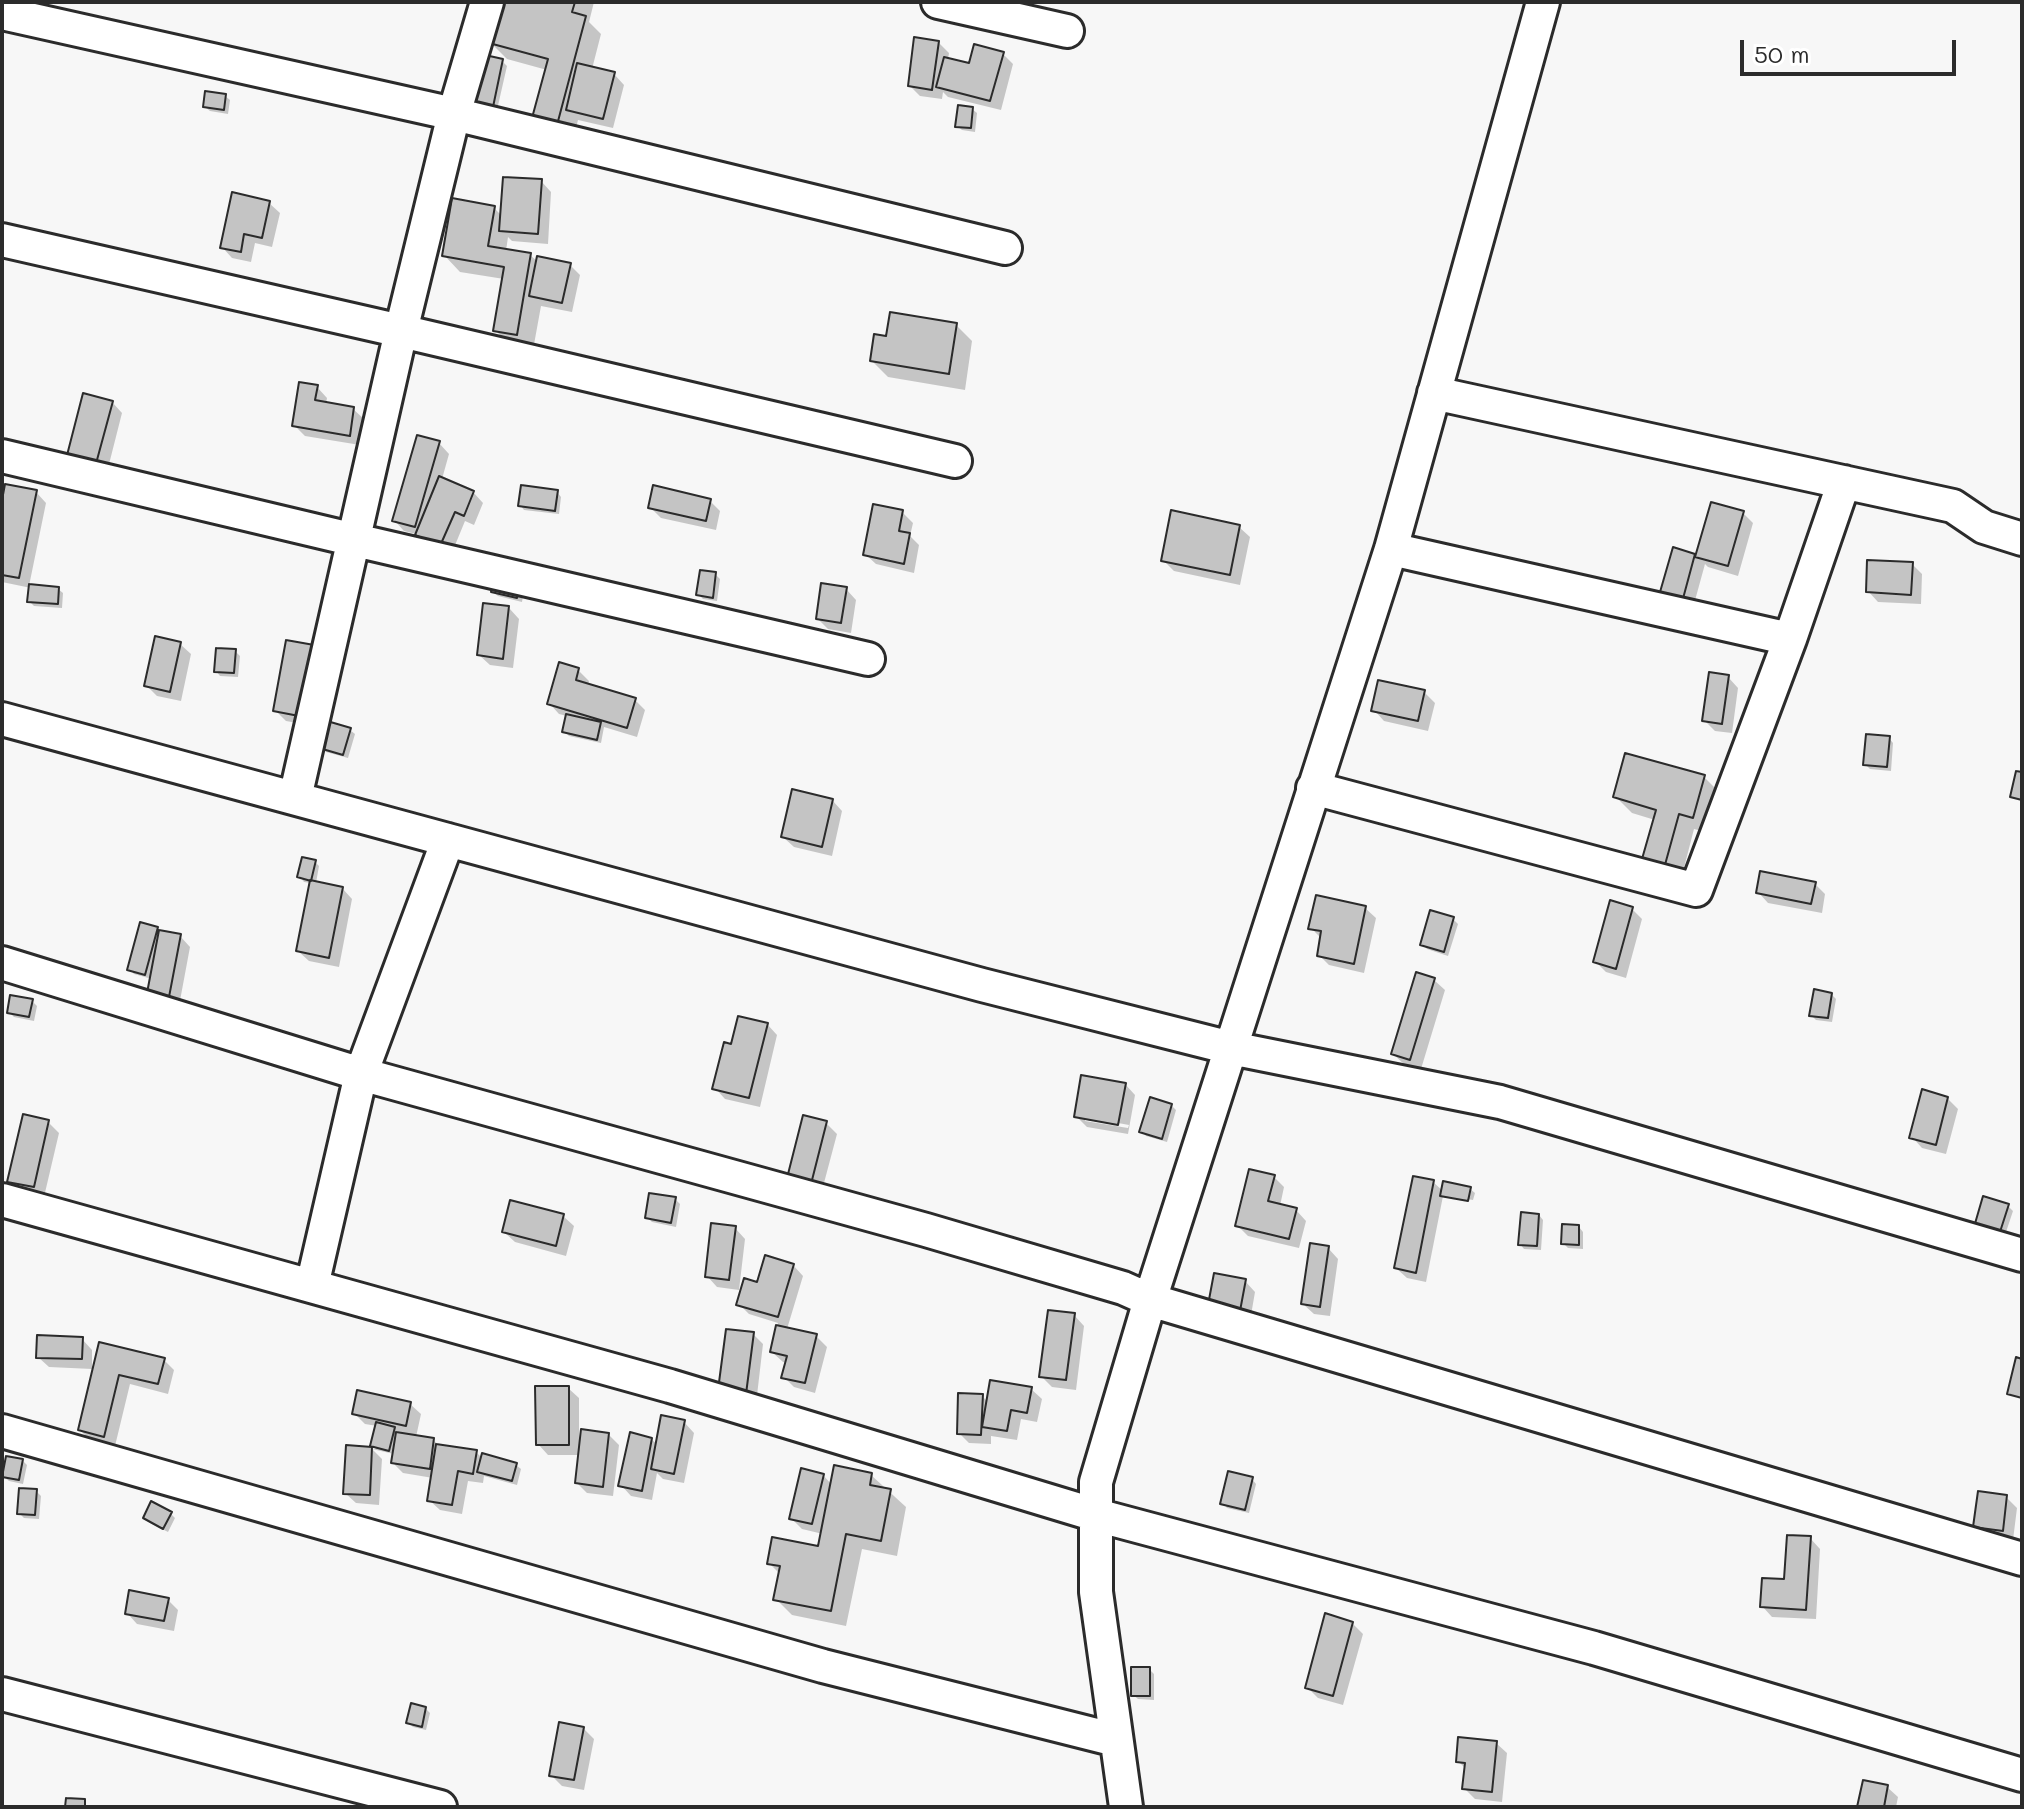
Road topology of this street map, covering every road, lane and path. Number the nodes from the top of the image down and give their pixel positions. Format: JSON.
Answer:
{"nodes":[{"id":1,"x":487,"y":2,"type":"edge"},
{"id":2,"x":938,"y":2,"type":"edge"},
{"id":3,"x":1543,"y":2,"type":"edge"},
{"id":4,"x":2,"y":13,"type":"edge"},
{"id":5,"x":1067,"y":31,"type":"dead end"},
{"id":6,"x":454,"y":114,"type":"junction"},
{"id":7,"x":2,"y":240,"type":"edge"},
{"id":8,"x":1005,"y":248,"type":"dead end"},
{"id":9,"x":401,"y":331,"type":"junction"},
{"id":10,"x":1434,"y":393,"type":"junction"},
{"id":11,"x":2,"y":456,"type":"edge"},
{"id":12,"x":955,"y":461,"type":"dead end"},
{"id":13,"x":1844,"y":482,"type":"junction"},
{"id":14,"x":2022,"y":539,"type":"edge"},
{"id":15,"x":355,"y":540,"type":"junction"},
{"id":16,"x":1391,"y":549,"type":"junction"},
{"id":17,"x":1790,"y":639,"type":"junction"},
{"id":18,"x":868,"y":659,"type":"dead end"},
{"id":19,"x":2,"y":719,"type":"edge"},
{"id":20,"x":1313,"y":788,"type":"junction"},
{"id":21,"x":295,"y":798,"type":"junction"},
{"id":22,"x":448,"y":840,"type":"junction"},
{"id":23,"x":2,"y":963,"type":"edge"},
{"id":24,"x":1231,"y":1048,"type":"junction"},
{"id":25,"x":361,"y":1074,"type":"junction"},
{"id":26,"x":2,"y":1200,"type":"edge"},
{"id":27,"x":2022,"y":1255,"type":"edge"},
{"id":28,"x":312,"y":1286,"type":"junction"},
{"id":29,"x":1150,"y":1300,"type":"junction"},
{"id":30,"x":2,"y":1431,"type":"edge"},
{"id":31,"x":1096,"y":1515,"type":"junction"},
{"id":32,"x":2022,"y":1559,"type":"edge"},
{"id":33,"x":2,"y":1694,"type":"edge"},
{"id":34,"x":1116,"y":1740,"type":"junction"},
{"id":35,"x":2022,"y":1775,"type":"edge"},
{"id":36,"x":440,"y":1807,"type":"edge"},
{"id":37,"x":1126,"y":1807,"type":"edge"}],
"edges":[{"from":1,"to":6,"type":"street"},
{"from":2,"to":5,"type":"street"},
{"from":3,"to":10,"type":"street"},
{"from":4,"to":6,"type":"street"},
{"from":6,"to":8,"type":"street"},
{"from":6,"to":9,"type":"street"},
{"from":7,"to":9,"type":"street"},
{"from":9,"to":12,"type":"street"},
{"from":9,"to":15,"type":"street"},
{"from":10,"to":13,"type":"street"},
{"from":10,"to":16,"type":"street"},
{"from":11,"to":15,"type":"street"},
{"from":13,"to":14,"type":"street"},
{"from":13,"to":17,"type":"street"},
{"from":15,"to":18,"type":"street"},
{"from":15,"to":21,"type":"street"},
{"from":16,"to":17,"type":"street"},
{"from":16,"to":20,"type":"street"},
{"from":17,"to":20,"type":"street"},
{"from":19,"to":21,"type":"street"},
{"from":20,"to":24,"type":"street"},
{"from":21,"to":22,"type":"street"},
{"from":22,"to":24,"type":"street"},
{"from":22,"to":25,"type":"street"},
{"from":23,"to":25,"type":"street"},
{"from":24,"to":27,"type":"street"},
{"from":24,"to":29,"type":"street"},
{"from":25,"to":28,"type":"street"},
{"from":25,"to":29,"type":"street"},
{"from":26,"to":28,"type":"street"},
{"from":28,"to":31,"type":"street"},
{"from":29,"to":31,"type":"street"},
{"from":29,"to":32,"type":"street"},
{"from":30,"to":34,"type":"street"},
{"from":31,"to":34,"type":"street"},
{"from":31,"to":35,"type":"street"},
{"from":33,"to":36,"type":"street"},
{"from":34,"to":37,"type":"street"}]}
